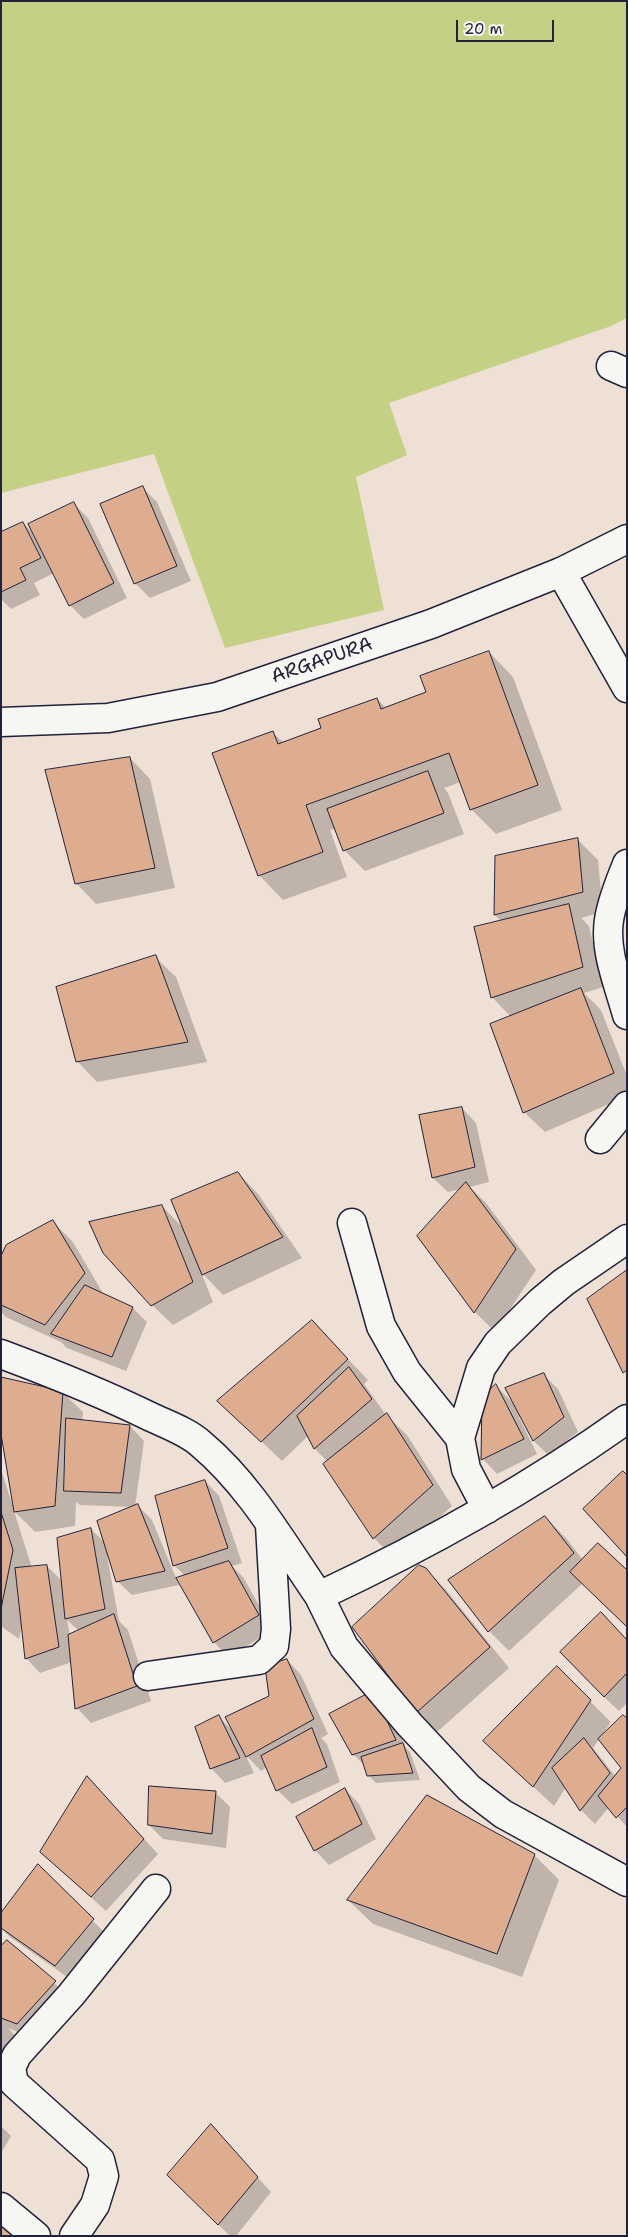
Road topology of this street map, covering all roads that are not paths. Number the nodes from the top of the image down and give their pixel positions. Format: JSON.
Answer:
{"nodes":[{"id":1,"x":627,"y":539,"type":"edge"},
{"id":2,"x":561,"y":572,"type":"junction"},
{"id":3,"x":627,"y":688,"type":"edge"},
{"id":4,"x":1,"y":722,"type":"edge"},
{"id":5,"x":627,"y":864,"type":"edge"},
{"id":6,"x":627,"y":1015,"type":"edge"},
{"id":7,"x":627,"y":1106,"type":"edge"},
{"id":8,"x":600,"y":1138,"type":"dead end"},
{"id":9,"x":352,"y":1223,"type":"dead end"},
{"id":10,"x":627,"y":1239,"type":"edge"},
{"id":11,"x":1,"y":1354,"type":"edge"},
{"id":12,"x":627,"y":1419,"type":"edge"},
{"id":13,"x":460,"y":1438,"type":"junction"},
{"id":14,"x":487,"y":1509,"type":"junction"},
{"id":15,"x":270,"y":1523,"type":"junction"},
{"id":16,"x":319,"y":1596,"type":"junction"},
{"id":17,"x":148,"y":1676,"type":"dead end"},
{"id":18,"x":622,"y":1874,"type":"edge"},
{"id":19,"x":156,"y":1889,"type":"dead end"},
{"id":20,"x":1,"y":2207,"type":"edge"},
{"id":21,"x":36,"y":2236,"type":"edge"},
{"id":22,"x":74,"y":2236,"type":"edge"}],
"edges":[{"from":1,"to":2,"type":"main road","name":"ARGAPURA"},
{"from":2,"to":3,"type":"main road"},
{"from":2,"to":4,"type":"main road","name":"ARGAPURA"},
{"from":5,"to":6,"type":"main road"},
{"from":7,"to":8,"type":"main road"},
{"from":9,"to":13,"type":"main road"},
{"from":10,"to":13,"type":"main road"},
{"from":11,"to":15,"type":"main road"},
{"from":12,"to":14,"type":"main road"},
{"from":13,"to":14,"type":"main road"},
{"from":14,"to":16,"type":"main road"},
{"from":15,"to":16,"type":"main road"},
{"from":15,"to":17,"type":"main road"},
{"from":16,"to":18,"type":"main road"},
{"from":19,"to":22,"type":"main road"},
{"from":20,"to":21,"type":"main road"}]}
